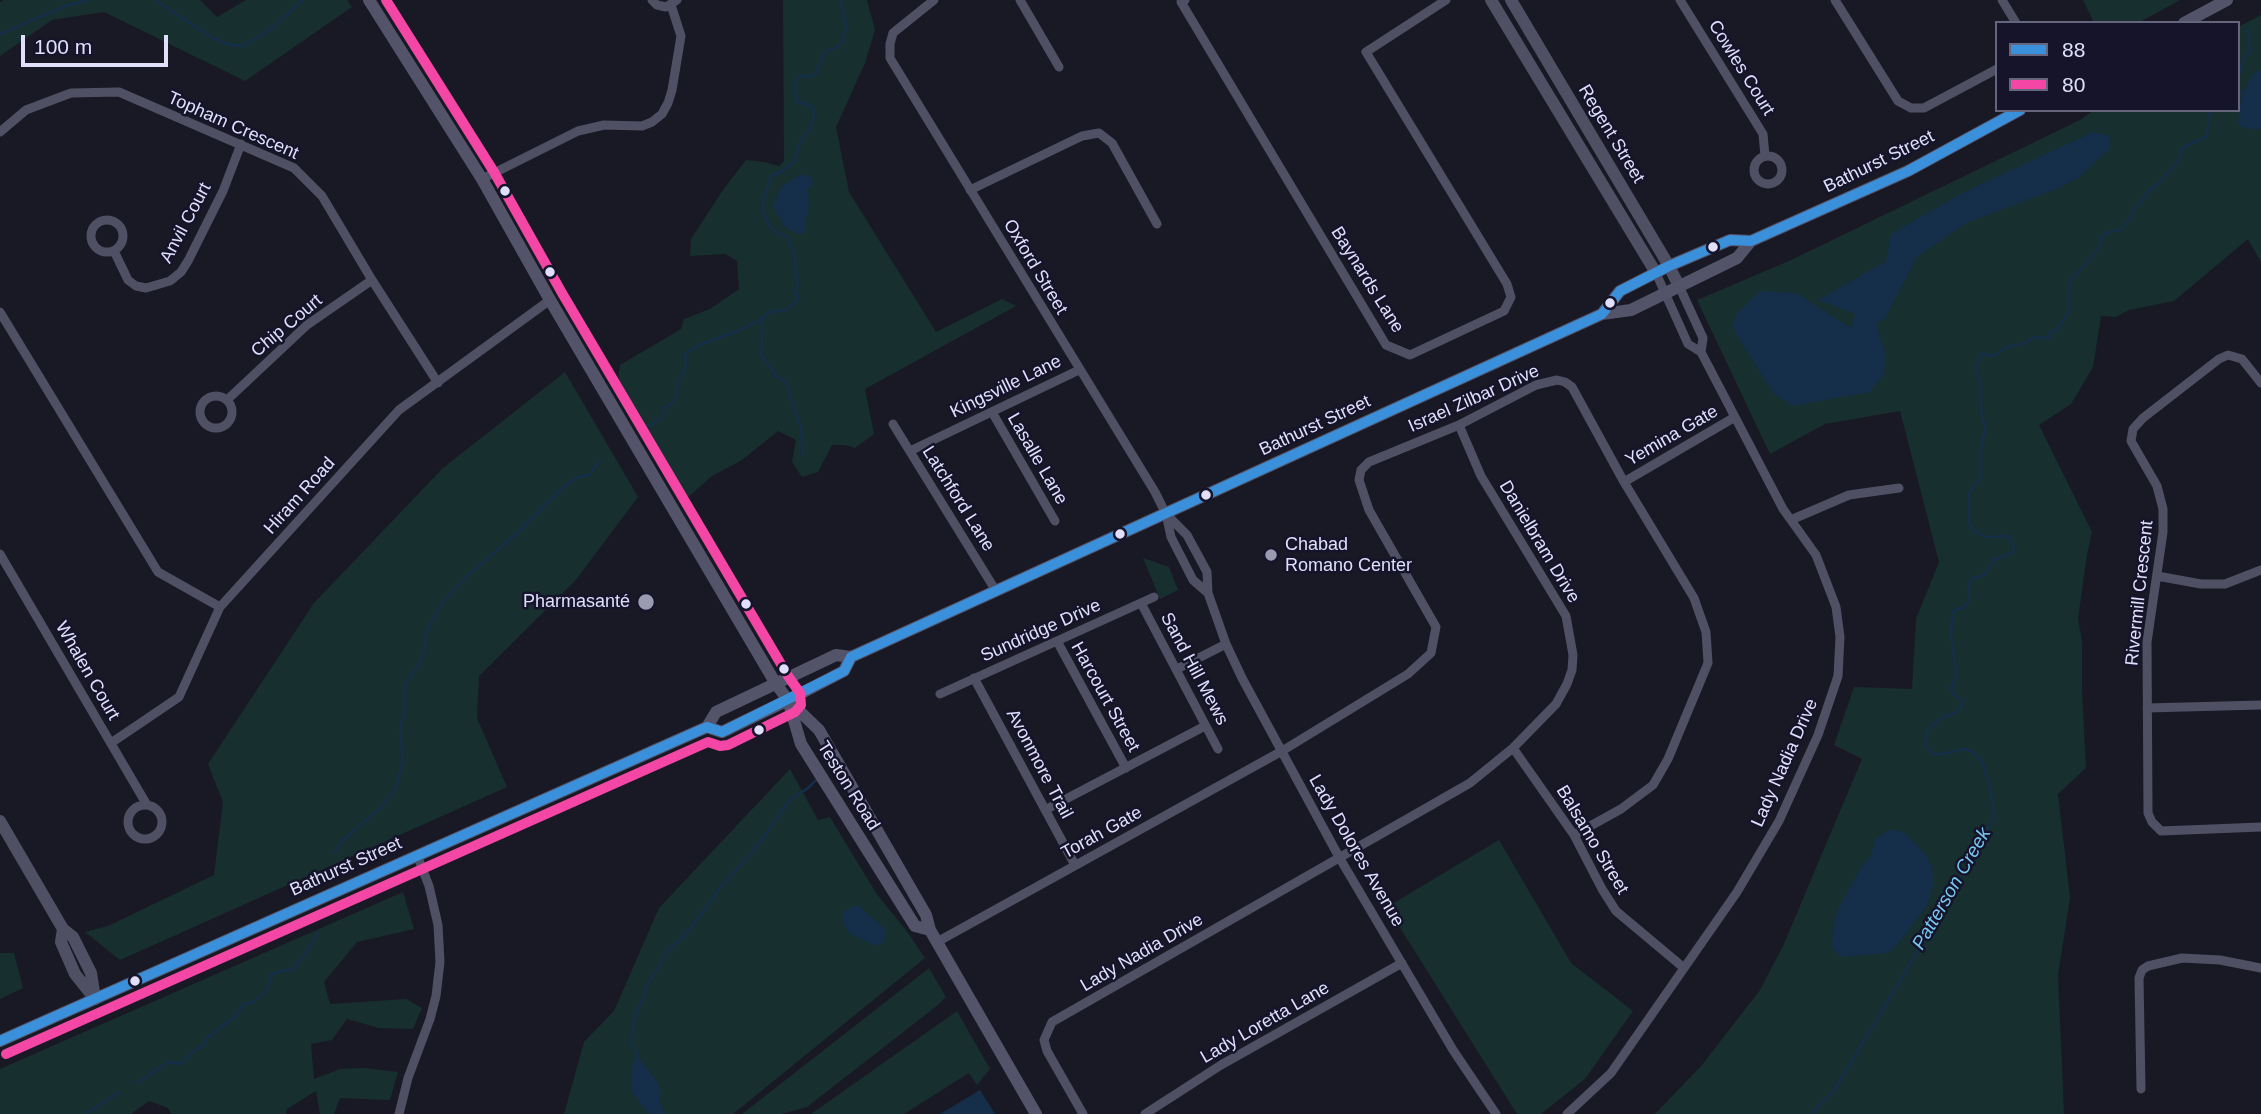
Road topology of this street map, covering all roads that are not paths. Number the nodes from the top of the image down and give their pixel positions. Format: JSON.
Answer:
{"nodes":[{"id":1,"x":369,"y":0,"type":"edge"},
{"id":2,"x":652,"y":0,"type":"edge"},
{"id":3,"x":934,"y":0,"type":"edge"},
{"id":4,"x":1020,"y":0,"type":"edge"},
{"id":5,"x":1185,"y":0,"type":"edge"},
{"id":6,"x":1446,"y":0,"type":"edge"},
{"id":7,"x":1491,"y":0,"type":"edge"},
{"id":8,"x":1511,"y":0,"type":"edge"},
{"id":9,"x":1680,"y":0,"type":"edge"},
{"id":10,"x":1835,"y":0,"type":"edge"},
{"id":11,"x":2002,"y":0,"type":"edge"},
{"id":12,"x":2227,"y":0,"type":"edge"},
{"id":13,"x":674,"y":3,"type":"edge"},
{"id":14,"x":2015,"y":21,"type":"edge"},
{"id":15,"x":2188,"y":21,"type":"edge"},
{"id":16,"x":1059,"y":67,"type":"dead end"},
{"id":17,"x":1995,"y":70,"type":"edge"},
{"id":18,"x":2016,"y":112,"type":"edge"},
{"id":19,"x":0,"y":132,"type":"edge"},
{"id":20,"x":240,"y":144,"type":"junction"},
{"id":21,"x":1765,"y":156,"type":"dead end"},
{"id":22,"x":482,"y":178,"type":"junction"},
{"id":23,"x":970,"y":190,"type":"junction"},
{"id":24,"x":1157,"y":224,"type":"dead end"},
{"id":25,"x":1751,"y":241,"type":"junction"},
{"id":26,"x":114,"y":251,"type":"dead end"},
{"id":27,"x":1669,"y":266,"type":"junction"},
{"id":28,"x":1656,"y":273,"type":"junction"},
{"id":29,"x":372,"y":281,"type":"junction"},
{"id":30,"x":1679,"y":286,"type":"junction"},
{"id":31,"x":1665,"y":293,"type":"junction"},
{"id":32,"x":550,"y":300,"type":"junction"},
{"id":33,"x":0,"y":312,"type":"edge"},
{"id":34,"x":1602,"y":314,"type":"junction"},
{"id":35,"x":1701,"y":352,"type":"junction"},
{"id":36,"x":1079,"y":370,"type":"junction"},
{"id":37,"x":438,"y":383,"type":"junction"},
{"id":38,"x":2261,"y":383,"type":"edge"},
{"id":39,"x":227,"y":400,"type":"dead end"},
{"id":40,"x":992,"y":412,"type":"junction"},
{"id":41,"x":1735,"y":416,"type":"junction"},
{"id":42,"x":893,"y":424,"type":"dead end"},
{"id":43,"x":1459,"y":425,"type":"junction"},
{"id":44,"x":910,"y":451,"type":"junction"},
{"id":45,"x":1624,"y":482,"type":"junction"},
{"id":46,"x":1899,"y":488,"type":"dead end"},
{"id":47,"x":1166,"y":514,"type":"junction"},
{"id":48,"x":1793,"y":519,"type":"junction"},
{"id":49,"x":1055,"y":521,"type":"dead end"},
{"id":50,"x":0,"y":554,"type":"edge"},
{"id":51,"x":2261,"y":570,"type":"edge"},
{"id":52,"x":2157,"y":576,"type":"junction"},
{"id":53,"x":996,"y":591,"type":"junction"},
{"id":54,"x":1208,"y":593,"type":"junction"},
{"id":55,"x":1154,"y":597,"type":"dead end"},
{"id":56,"x":1142,"y":603,"type":"junction"},
{"id":57,"x":220,"y":607,"type":"junction"},
{"id":58,"x":1056,"y":641,"type":"junction"},
{"id":59,"x":1226,"y":645,"type":"junction"},
{"id":60,"x":851,"y":657,"type":"junction"},
{"id":61,"x":1177,"y":668,"type":"junction"},
{"id":62,"x":974,"y":678,"type":"junction"},
{"id":63,"x":776,"y":684,"type":"junction"},
{"id":64,"x":940,"y":694,"type":"dead end"},
{"id":65,"x":788,"y":700,"type":"junction"},
{"id":66,"x":2261,"y":705,"type":"edge"},
{"id":67,"x":2147,"y":708,"type":"junction"},
{"id":68,"x":1205,"y":726,"type":"junction"},
{"id":69,"x":707,"y":727,"type":"junction"},
{"id":70,"x":111,"y":743,"type":"junction"},
{"id":71,"x":1513,"y":748,"type":"junction"},
{"id":72,"x":1218,"y":749,"type":"dead end"},
{"id":73,"x":1282,"y":751,"type":"junction"},
{"id":74,"x":1126,"y":768,"type":"junction"},
{"id":75,"x":147,"y":805,"type":"dead end"},
{"id":76,"x":1045,"y":810,"type":"junction"},
{"id":77,"x":0,"y":821,"type":"edge"},
{"id":78,"x":2261,"y":827,"type":"edge"},
{"id":79,"x":1574,"y":835,"type":"junction"},
{"id":80,"x":417,"y":855,"type":"junction"},
{"id":81,"x":1339,"y":857,"type":"junction"},
{"id":82,"x":1075,"y":865,"type":"junction"},
{"id":83,"x":933,"y":936,"type":"junction"},
{"id":84,"x":1402,"y":963,"type":"junction"},
{"id":85,"x":1684,"y":968,"type":"junction"},
{"id":86,"x":2261,"y":968,"type":"edge"},
{"id":87,"x":95,"y":999,"type":"junction"},
{"id":88,"x":0,"y":1041,"type":"edge"},
{"id":89,"x":2141,"y":1089,"type":"dead end"},
{"id":90,"x":399,"y":1114,"type":"edge"},
{"id":91,"x":1036,"y":1114,"type":"edge"},
{"id":92,"x":1083,"y":1114,"type":"edge"},
{"id":93,"x":1145,"y":1114,"type":"edge"},
{"id":94,"x":1496,"y":1114,"type":"edge"},
{"id":95,"x":1567,"y":1114,"type":"edge"}],
"edges":[{"from":1,"to":22,"type":"main road"},
{"from":2,"to":13,"type":"street"},
{"from":3,"to":23,"type":"street","name":"Oxford Street"},
{"from":4,"to":16,"type":"street"},
{"from":5,"to":6,"type":"street","name":"Baynards Lane"},
{"from":7,"to":28,"type":"street","name":"Regent Street"},
{"from":8,"to":27,"type":"street","name":"Regent Street"},
{"from":9,"to":21,"type":"street","name":"Cowles Court"},
{"from":10,"to":17,"type":"street"},
{"from":11,"to":14,"type":"street"},
{"from":12,"to":15,"type":"main road"},
{"from":13,"to":22,"type":"street"},
{"from":18,"to":25,"type":"main road","name":"Bathurst Street"},
{"from":19,"to":20,"type":"street","name":"Topham Crescent"},
{"from":20,"to":26,"type":"street","name":"Anvil Court"},
{"from":20,"to":29,"type":"street","name":"Topham Crescent"},
{"from":22,"to":32,"type":"main road"},
{"from":23,"to":24,"type":"street"},
{"from":23,"to":36,"type":"street","name":"Oxford Street"},
{"from":25,"to":27,"type":"main road","name":"Bathurst Street"},
{"from":25,"to":30,"type":"main road","name":"Bathurst Street"},
{"from":27,"to":28,"type":"main road","name":"Bathurst Street"},
{"from":27,"to":30,"type":"street","name":"Regent Street"},
{"from":28,"to":31,"type":"street","name":"Lady Nadia Drive"},
{"from":28,"to":34,"type":"main road","name":"Bathurst Street"},
{"from":29,"to":37,"type":"street","name":"Topham Crescent"},
{"from":29,"to":39,"type":"street","name":"Chip Court"},
{"from":30,"to":31,"type":"main road","name":"Bathurst Street"},
{"from":30,"to":35,"type":"street","name":"Lady Nadia Drive"},
{"from":31,"to":34,"type":"main road","name":"Bathurst Street"},
{"from":31,"to":35,"type":"street","name":"Lady Nadia Drive"},
{"from":32,"to":37,"type":"street","name":"Hiram Road"},
{"from":32,"to":63,"type":"main road"},
{"from":33,"to":57,"type":"street"},
{"from":34,"to":47,"type":"main road","name":"Bathurst Street"},
{"from":35,"to":41,"type":"street","name":"Lady Nadia Drive"},
{"from":36,"to":40,"type":"street","name":"Kingsville Lane"},
{"from":36,"to":47,"type":"street","name":"Oxford Street"},
{"from":37,"to":57,"type":"street","name":"Hiram Road"},
{"from":38,"to":52,"type":"street","name":"Rivermill Crescent"},
{"from":40,"to":44,"type":"street","name":"Kingsville Lane"},
{"from":40,"to":49,"type":"street","name":"Lasalle Lane"},
{"from":41,"to":45,"type":"street","name":"Yemina Gate"},
{"from":41,"to":48,"type":"street","name":"Lady Nadia Drive"},
{"from":42,"to":44,"type":"street","name":"Latchford Lane"},
{"from":43,"to":45,"type":"street","name":"Israel Zilbar Drive"},
{"from":43,"to":71,"type":"street","name":"Danielbram Drive"},
{"from":43,"to":73,"type":"street","name":"Israel Zilbar Drive"},
{"from":44,"to":53,"type":"street","name":"Latchford Lane"},
{"from":45,"to":79,"type":"street","name":"Israel Zilbar Drive"},
{"from":46,"to":48,"type":"street"},
{"from":47,"to":53,"type":"main road","name":"Bathurst Street"},
{"from":47,"to":54,"type":"street","name":"Lady Dolores Avenue"},
{"from":47,"to":54,"type":"street","name":"Lady Dolores Avenue"},
{"from":48,"to":85,"type":"street","name":"Lady Nadia Drive"},
{"from":50,"to":70,"type":"street","name":"Whalen Court"},
{"from":51,"to":52,"type":"street"},
{"from":52,"to":67,"type":"street","name":"Rivermill Crescent"},
{"from":53,"to":60,"type":"main road","name":"Bathurst Street"},
{"from":54,"to":59,"type":"street","name":"Lady Dolores Avenue"},
{"from":55,"to":56,"type":"street","name":"Sundridge Drive"},
{"from":56,"to":58,"type":"street","name":"Sundridge Drive"},
{"from":56,"to":61,"type":"street","name":"Sand Hill Mews"},
{"from":57,"to":70,"type":"street","name":"Hiram Road"},
{"from":58,"to":62,"type":"street","name":"Sundridge Drive"},
{"from":58,"to":74,"type":"street","name":"Harcourt Street"},
{"from":59,"to":61,"type":"street"},
{"from":59,"to":73,"type":"street","name":"Lady Dolores Avenue"},
{"from":60,"to":63,"type":"main road","name":"Bathurst Street"},
{"from":60,"to":65,"type":"main road","name":"Bathurst Street"},
{"from":61,"to":68,"type":"street","name":"Sand Hill Mews"},
{"from":62,"to":64,"type":"street","name":"Sundridge Drive"},
{"from":62,"to":76,"type":"street","name":"Avonmore Trail"},
{"from":63,"to":65,"type":"main road"},
{"from":63,"to":69,"type":"main road","name":"Bathurst Street"},
{"from":65,"to":69,"type":"main road","name":"Bathurst Street"},
{"from":65,"to":83,"type":"main road","name":"Teston Road"},
{"from":65,"to":83,"type":"main road","name":"Teston Road"},
{"from":66,"to":67,"type":"street"},
{"from":67,"to":78,"type":"street","name":"Rivermill Crescent"},
{"from":68,"to":72,"type":"street","name":"Sand Hill Mews"},
{"from":68,"to":74,"type":"street"},
{"from":69,"to":80,"type":"main road","name":"Bathurst Street"},
{"from":70,"to":75,"type":"street","name":"Whalen Court"},
{"from":71,"to":79,"type":"street","name":"Balsamo Street"},
{"from":71,"to":81,"type":"street","name":"Danielbram Drive"},
{"from":73,"to":81,"type":"street","name":"Lady Dolores Avenue"},
{"from":73,"to":82,"type":"street","name":"Torah Gate"},
{"from":74,"to":76,"type":"street"},
{"from":76,"to":82,"type":"street","name":"Avonmore Trail"},
{"from":77,"to":87,"type":"street"},
{"from":79,"to":85,"type":"street","name":"Balsamo Street"},
{"from":80,"to":87,"type":"main road","name":"Bathurst Street"},
{"from":80,"to":90,"type":"street"},
{"from":81,"to":84,"type":"street","name":"Lady Dolores Avenue"},
{"from":81,"to":92,"type":"street","name":"Lady Nadia Drive"},
{"from":82,"to":83,"type":"street","name":"Torah Gate"},
{"from":83,"to":91,"type":"main road","name":"Teston Road"},
{"from":84,"to":93,"type":"street","name":"Lady Loretta Lane"},
{"from":84,"to":94,"type":"street","name":"Lady Dolores Avenue"},
{"from":85,"to":95,"type":"street","name":"Lady Nadia Drive"},
{"from":86,"to":89,"type":"street"},
{"from":87,"to":88,"type":"main road","name":"Bathurst Street"}]}
